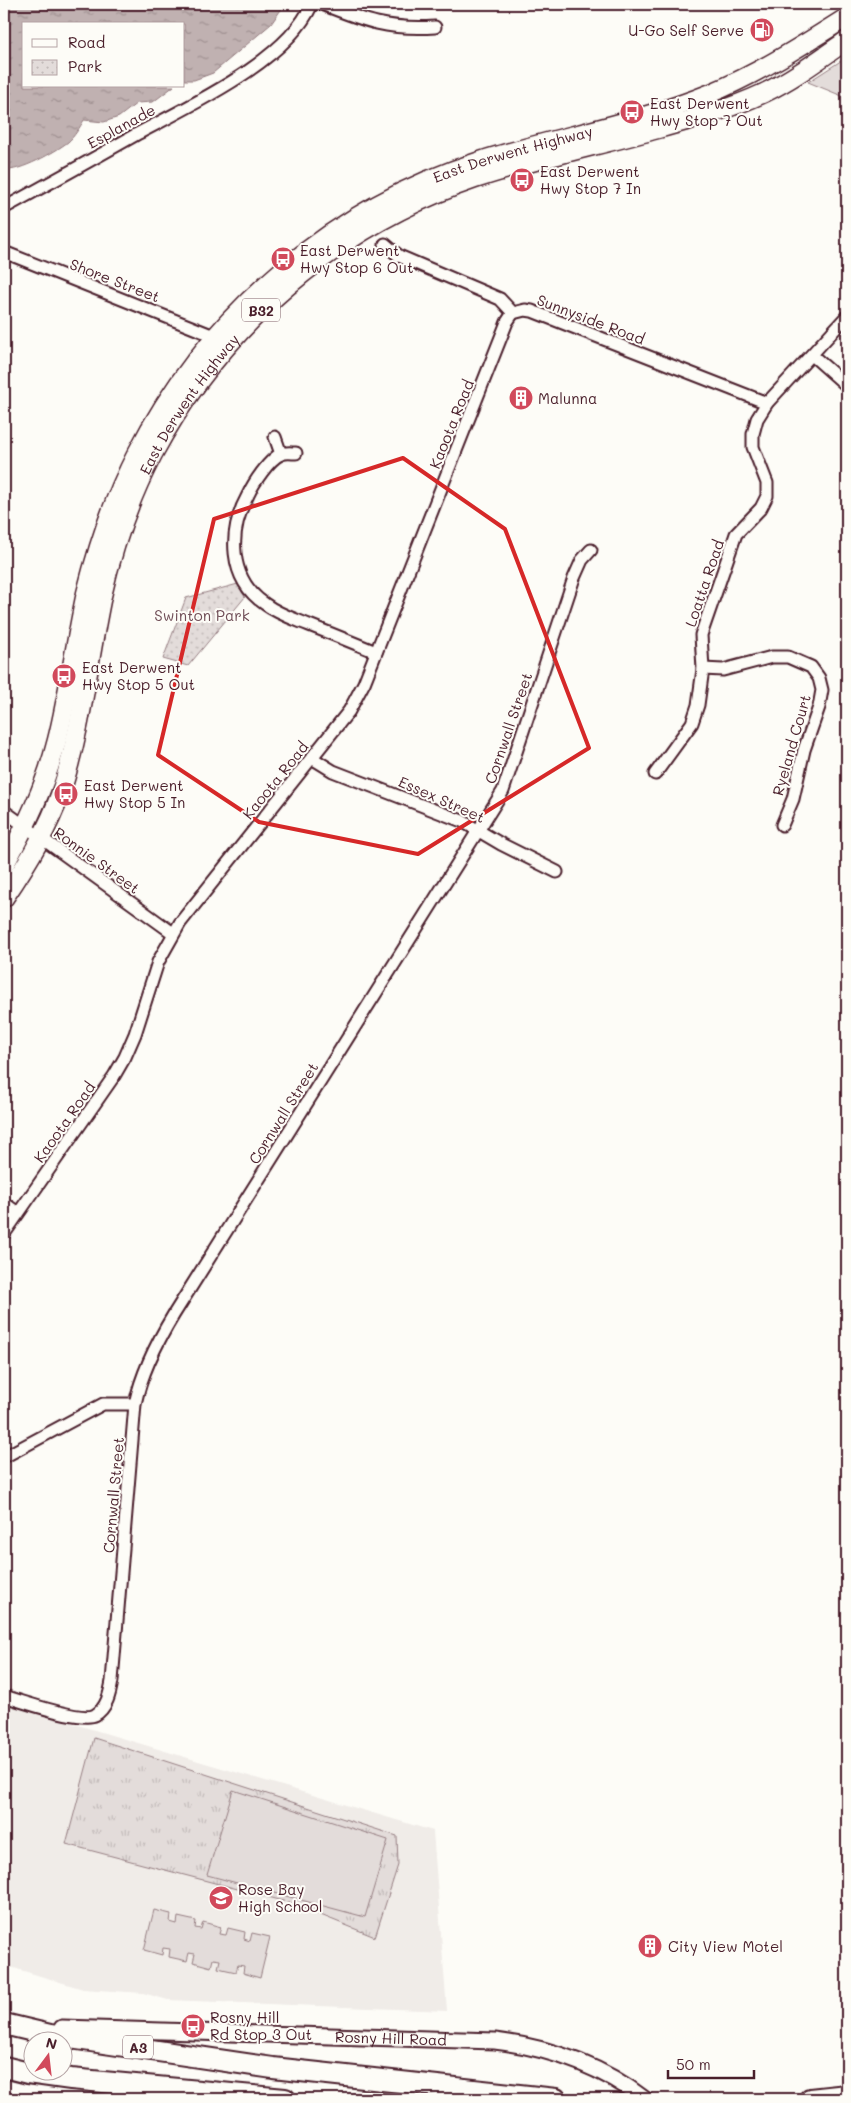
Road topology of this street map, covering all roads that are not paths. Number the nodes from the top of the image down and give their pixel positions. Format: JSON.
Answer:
{"nodes":[{"id":1,"x":312,"y":4,"type":"edge"},
{"id":2,"x":322,"y":4,"type":"edge"},
{"id":3,"x":847,"y":17,"type":"edge"},
{"id":4,"x":435,"y":26,"type":"dead end"},
{"id":5,"x":847,"y":40,"type":"edge"},
{"id":6,"x":806,"y":43,"type":"junction"},
{"id":7,"x":817,"y":61,"type":"junction"},
{"id":8,"x":753,"y":74,"type":"junction"},
{"id":9,"x":763,"y":93,"type":"junction"},
{"id":10,"x":4,"y":208,"type":"edge"},
{"id":11,"x":385,"y":244,"type":"dead end"},
{"id":12,"x":4,"y":252,"type":"edge"},
{"id":13,"x":513,"y":313,"type":"junction"},
{"id":14,"x":847,"y":316,"type":"edge"},
{"id":15,"x":214,"y":336,"type":"junction"},
{"id":16,"x":812,"y":355,"type":"junction"},
{"id":17,"x":847,"y":386,"type":"edge"},
{"id":18,"x":767,"y":403,"type":"junction"},
{"id":19,"x":275,"y":437,"type":"dead end"},
{"id":20,"x":296,"y":453,"type":"dead end"},
{"id":21,"x":281,"y":454,"type":"junction"},
{"id":22,"x":591,"y":550,"type":"dead end"},
{"id":23,"x":376,"y":652,"type":"junction"},
{"id":24,"x":703,"y":669,"type":"junction"},
{"id":25,"x":312,"y":758,"type":"junction"},
{"id":26,"x":655,"y":774,"type":"dead end"},
{"id":27,"x":4,"y":810,"type":"edge"},
{"id":28,"x":26,"y":825,"type":"junction"},
{"id":29,"x":782,"y":825,"type":"dead end"},
{"id":30,"x":479,"y":831,"type":"junction"},
{"id":31,"x":42,"y":838,"type":"junction"},
{"id":32,"x":4,"y":866,"type":"edge"},
{"id":33,"x":558,"y":872,"type":"dead end"},
{"id":34,"x":4,"y":898,"type":"edge"},
{"id":35,"x":173,"y":933,"type":"junction"},
{"id":36,"x":4,"y":1203,"type":"edge"},
{"id":37,"x":18,"y":1213,"type":"junction"},
{"id":38,"x":4,"y":1234,"type":"edge"},
{"id":39,"x":135,"y":1404,"type":"junction"},
{"id":40,"x":4,"y":1457,"type":"edge"},
{"id":41,"x":4,"y":1696,"type":"edge"},
{"id":42,"x":4,"y":2023,"type":"edge"},
{"id":43,"x":4,"y":2036,"type":"edge"},
{"id":44,"x":22,"y":2041,"type":"edge"},
{"id":45,"x":72,"y":2050,"type":"edge"},
{"id":46,"x":4,"y":2067,"type":"edge"},
{"id":47,"x":273,"y":2068,"type":"junction"},
{"id":48,"x":847,"y":2096,"type":"edge"},
{"id":49,"x":285,"y":2099,"type":"edge"},
{"id":50,"x":556,"y":2099,"type":"edge"},
{"id":51,"x":644,"y":2099,"type":"edge"},
{"id":52,"x":810,"y":2099,"type":"edge"}],
"edges":[{"from":1,"to":10,"type":"street","name":"Esplanade"},
{"from":2,"to":4,"type":"street"},
{"from":3,"to":6,"type":"main road","name":"East Derwent Highway","number":"B32"},
{"from":5,"to":7,"type":"main road","name":"East Derwent Highway","number":"B32"},
{"from":6,"to":7,"type":"main road"},
{"from":6,"to":8,"type":"main road","name":"East Derwent Highway","number":"B32"},
{"from":7,"to":9,"type":"main road","name":"East Derwent Highway","number":"B32"},
{"from":8,"to":9,"type":"main road"},
{"from":8,"to":15,"type":"main road","name":"East Derwent Highway","number":"B32"},
{"from":9,"to":31,"type":"main road","name":"East Derwent Highway","number":"B32"},
{"from":11,"to":13,"type":"street","name":"Sunnyside Road"},
{"from":12,"to":15,"type":"street","name":"Shore Street"},
{"from":13,"to":18,"type":"street","name":"Sunnyside Road"},
{"from":13,"to":23,"type":"street","name":"Kaoota Road"},
{"from":14,"to":16,"type":"street","name":"Loatta Road"},
{"from":15,"to":28,"type":"main road","name":"East Derwent Highway","number":"B32"},
{"from":16,"to":17,"type":"street"},
{"from":16,"to":18,"type":"street","name":"Loatta Road"},
{"from":18,"to":24,"type":"street","name":"Loatta Road"},
{"from":19,"to":21,"type":"street"},
{"from":20,"to":21,"type":"street"},
{"from":21,"to":23,"type":"street"},
{"from":22,"to":30,"type":"street","name":"Cornwall Street"},
{"from":23,"to":25,"type":"street","name":"Kaoota Road"},
{"from":24,"to":26,"type":"street","name":"Loatta Road"},
{"from":24,"to":29,"type":"street","name":"Ryeland Court"},
{"from":25,"to":30,"type":"street","name":"Essex Street"},
{"from":25,"to":35,"type":"street","name":"Kaoota Road"},
{"from":27,"to":28,"type":"street","name":"Ronnie Street"},
{"from":28,"to":31,"type":"street","name":"Ronnie Street"},
{"from":28,"to":32,"type":"main road","name":"East Derwent Highway","number":"B32"},
{"from":30,"to":33,"type":"street","name":"Essex Street"},
{"from":30,"to":39,"type":"street","name":"Cornwall Street"},
{"from":31,"to":34,"type":"main road","name":"East Derwent Highway","number":"B32"},
{"from":31,"to":35,"type":"street","name":"Ronnie Street"},
{"from":35,"to":37,"type":"street","name":"Kaoota Road"},
{"from":36,"to":37,"type":"street"},
{"from":37,"to":38,"type":"street","name":"Kaoota Road"},
{"from":39,"to":40,"type":"street"},
{"from":39,"to":41,"type":"street","name":"Cornwall Street"},
{"from":42,"to":47,"type":"highway","number":"A3"},
{"from":42,"to":51,"type":"main road","name":"Rosny Hill Road"},
{"from":43,"to":44,"type":"highway"},
{"from":45,"to":47,"type":"highway","number":"A3"},
{"from":46,"to":49,"type":"highway"},
{"from":47,"to":50,"type":"highway","number":"A3"},
{"from":48,"to":52,"type":"highway"}]}
